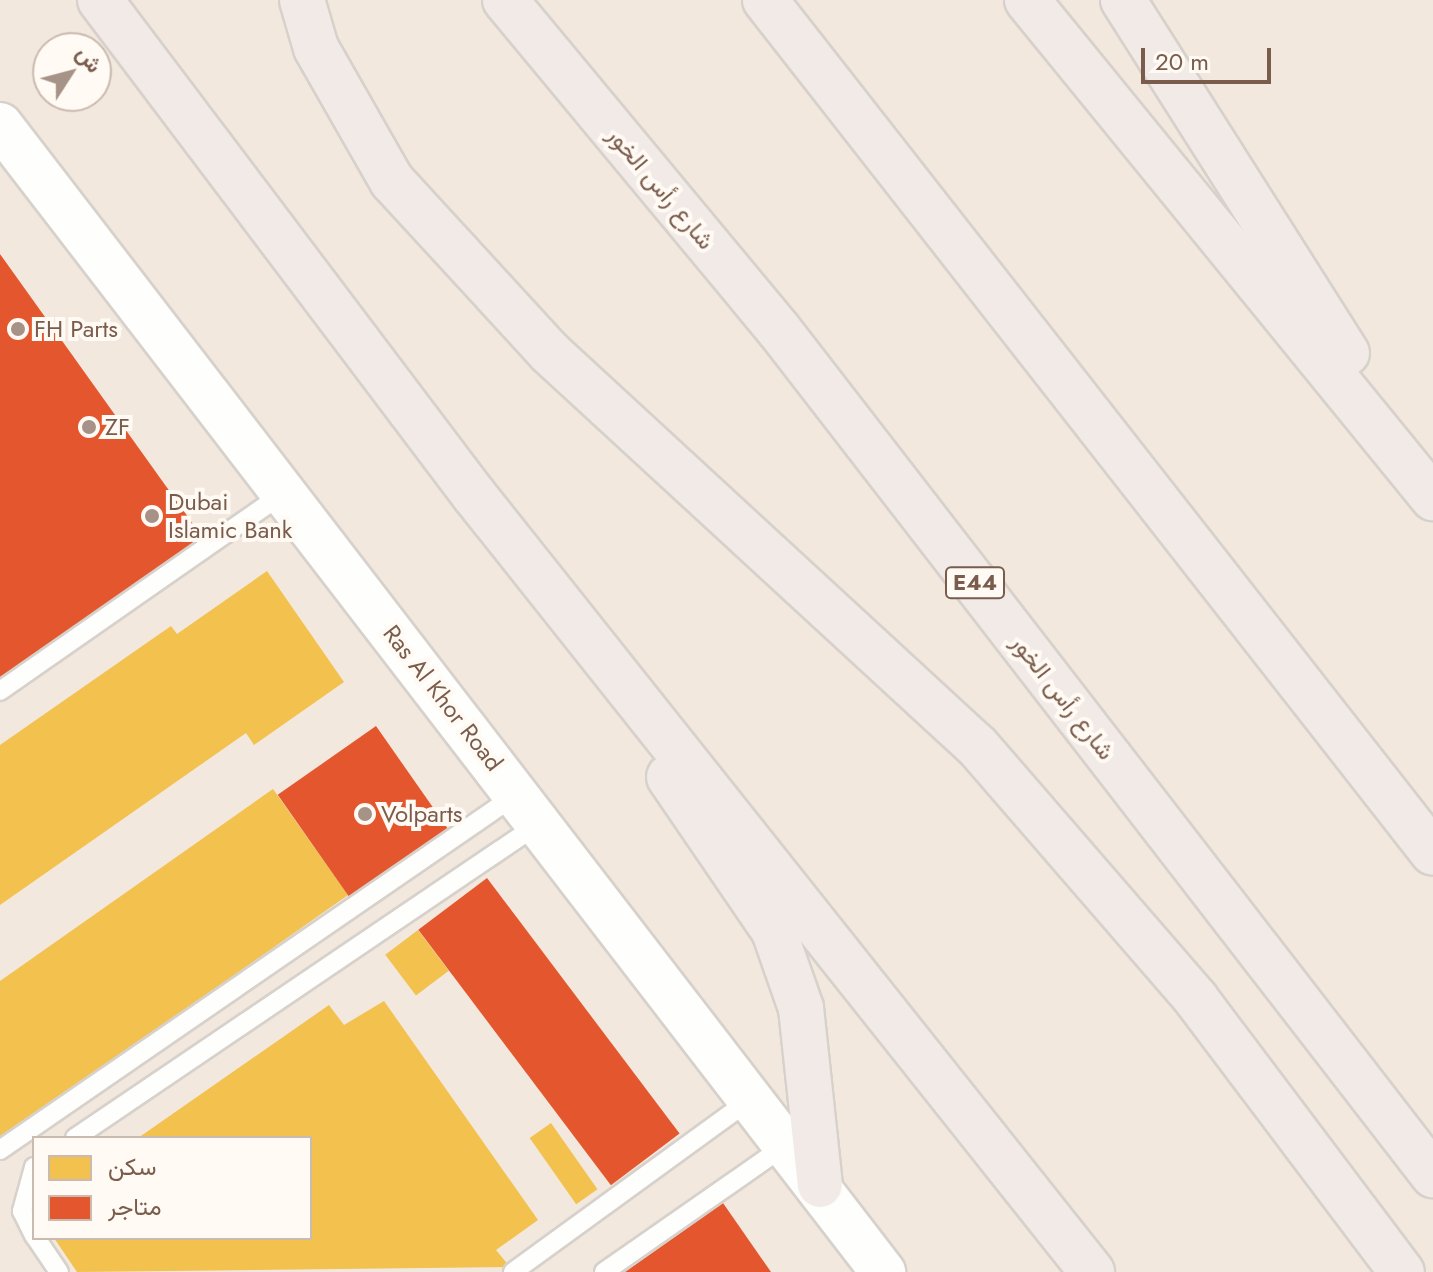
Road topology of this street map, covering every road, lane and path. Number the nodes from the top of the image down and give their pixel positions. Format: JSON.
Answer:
{"nodes":[{"id":1,"x":100,"y":0,"type":"edge"},
{"id":2,"x":302,"y":0,"type":"edge"},
{"id":3,"x":505,"y":0,"type":"edge"},
{"id":4,"x":765,"y":0,"type":"edge"},
{"id":5,"x":1027,"y":0,"type":"edge"},
{"id":6,"x":1123,"y":0,"type":"edge"},
{"id":7,"x":2,"y":131,"type":"edge"},
{"id":8,"x":1426,"y":489,"type":"edge"},
{"id":9,"x":282,"y":494,"type":"junction"},
{"id":10,"x":474,"y":495,"type":"junction"},
{"id":11,"x":0,"y":691,"type":"edge"},
{"id":12,"x":530,"y":808,"type":"junction"},
{"id":13,"x":1433,"y":853,"type":"edge"},
{"id":14,"x":753,"y":1098,"type":"junction"},
{"id":15,"x":78,"y":1136,"type":"edge"},
{"id":16,"x":788,"y":1144,"type":"junction"},
{"id":17,"x":0,"y":1150,"type":"edge"},
{"id":18,"x":32,"y":1174,"type":"edge"},
{"id":19,"x":1433,"y":1175,"type":"edge"},
{"id":20,"x":820,"y":1185,"type":"junction"},
{"id":21,"x":32,"y":1231,"type":"edge"},
{"id":22,"x":37,"y":1240,"type":"edge"},
{"id":23,"x":59,"y":1272,"type":"edge"},
{"id":24,"x":513,"y":1272,"type":"edge"},
{"id":25,"x":604,"y":1272,"type":"edge"},
{"id":26,"x":883,"y":1272,"type":"edge"},
{"id":27,"x":1092,"y":1272,"type":"edge"},
{"id":28,"x":1402,"y":1272,"type":"edge"}],
"edges":[{"from":1,"to":10,"type":"highway"},
{"from":2,"to":28,"type":"highway"},
{"from":3,"to":19,"type":"highway","name":"شارع رأس الخور","number":"E44"},
{"from":4,"to":13,"type":"highway"},
{"from":5,"to":8,"type":"highway"},
{"from":6,"to":8,"type":"highway"},
{"from":7,"to":9,"type":"street","name":"Ras Al Khor Road"},
{"from":9,"to":11,"type":"lane"},
{"from":9,"to":12,"type":"street","name":"Ras Al Khor Road"},
{"from":10,"to":20,"type":"highway"},
{"from":10,"to":27,"type":"highway"},
{"from":12,"to":14,"type":"street","name":"Ras Al Khor Road"},
{"from":12,"to":15,"type":"lane"},
{"from":12,"to":17,"type":"lane"},
{"from":14,"to":16,"type":"street","name":"Ras Al Khor Road"},
{"from":14,"to":24,"type":"lane"},
{"from":16,"to":20,"type":"street","name":"Ras Al Khor Road"},
{"from":16,"to":25,"type":"lane"},
{"from":18,"to":21,"type":"lane"},
{"from":20,"to":26,"type":"street","name":"Ras Al Khor Road"},
{"from":22,"to":23,"type":"lane"}]}
